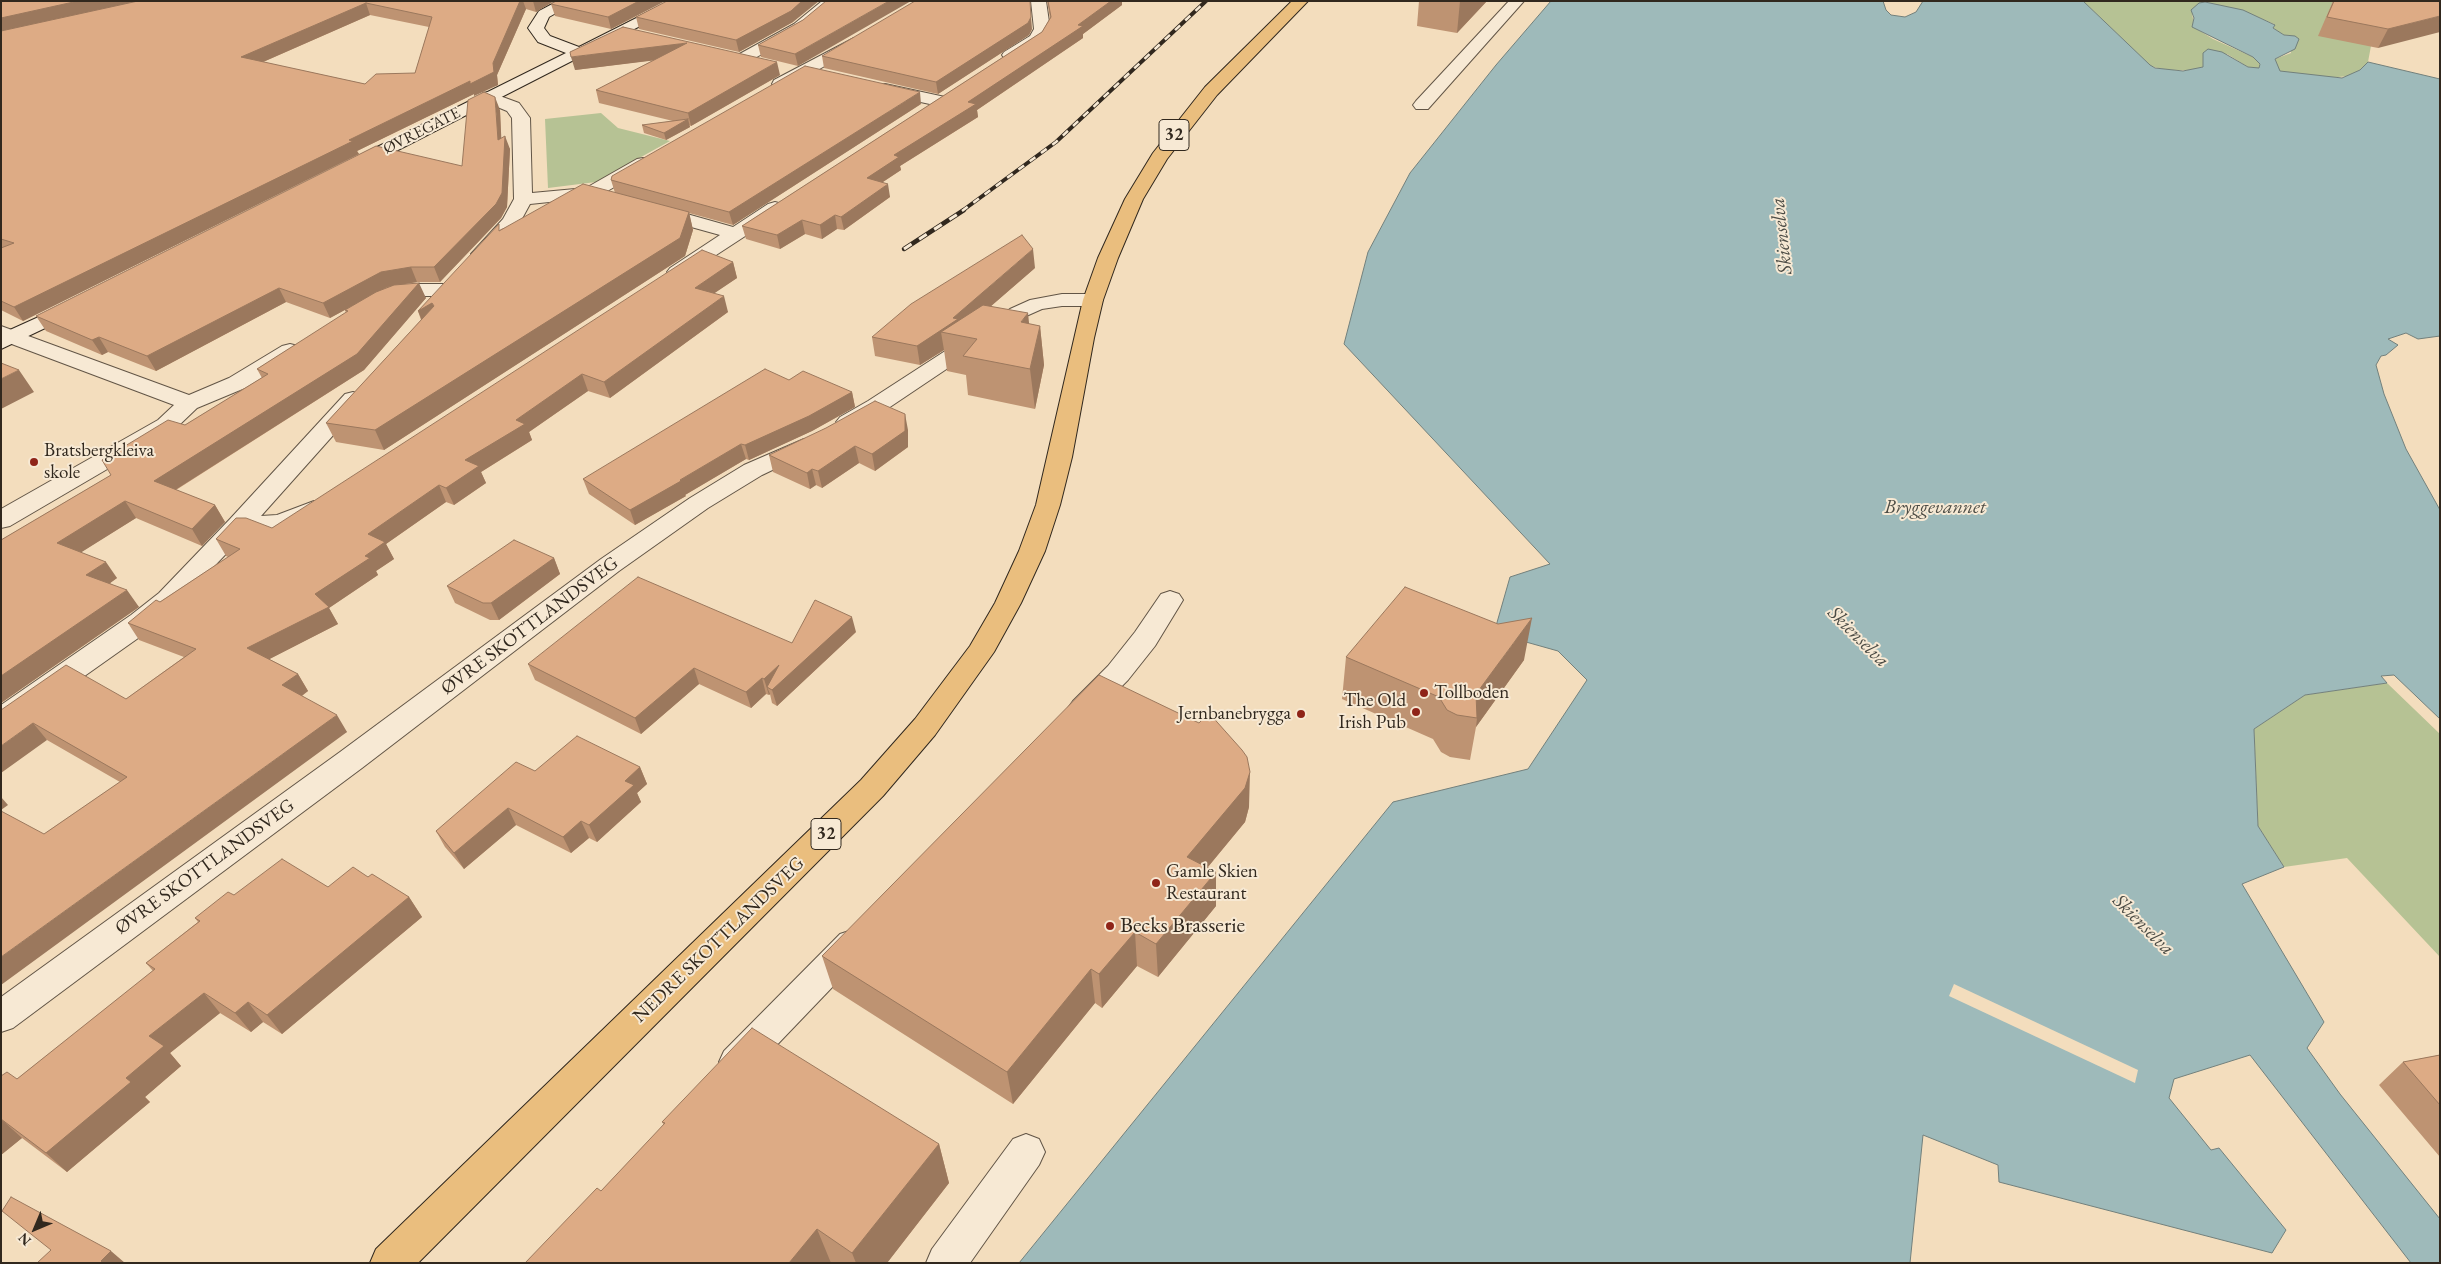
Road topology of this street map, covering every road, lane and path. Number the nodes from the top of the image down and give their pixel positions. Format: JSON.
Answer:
{"nodes":[{"id":1,"x":570,"y":1,"type":"edge"},
{"id":2,"x":682,"y":1,"type":"edge"},
{"id":3,"x":832,"y":1,"type":"edge"},
{"id":4,"x":1038,"y":1,"type":"edge"},
{"id":5,"x":1301,"y":1,"type":"edge"},
{"id":6,"x":1517,"y":1,"type":"edge"},
{"id":7,"x":620,"y":30,"type":"junction"},
{"id":8,"x":648,"y":37,"type":"edge"},
{"id":9,"x":865,"y":37,"type":"edge"},
{"id":10,"x":578,"y":52,"type":"junction"},
{"id":11,"x":723,"y":54,"type":"edge"},
{"id":12,"x":742,"y":59,"type":"junction"},
{"id":13,"x":761,"y":64,"type":"edge"},
{"id":14,"x":996,"y":65,"type":"edge"},
{"id":15,"x":780,"y":68,"type":"edge"},
{"id":16,"x":803,"y":72,"type":"junction"},
{"id":17,"x":826,"y":75,"type":"edge"},
{"id":18,"x":873,"y":86,"type":"edge"},
{"id":19,"x":766,"y":93,"type":"edge"},
{"id":20,"x":489,"y":97,"type":"junction"},
{"id":21,"x":1422,"y":105,"type":"dead end"},
{"id":22,"x":915,"y":117,"type":"edge"},
{"id":23,"x":657,"y":155,"type":"edge"},
{"id":24,"x":337,"y":174,"type":"edge"},
{"id":25,"x":590,"y":193,"type":"junction"},
{"id":26,"x":793,"y":197,"type":"edge"},
{"id":27,"x":523,"y":199,"type":"junction"},
{"id":28,"x":736,"y":234,"type":"junction"},
{"id":29,"x":458,"y":278,"type":"junction"},
{"id":30,"x":662,"y":282,"type":"edge"},
{"id":31,"x":88,"y":300,"type":"edge"},
{"id":32,"x":1092,"y":300,"type":"junction"},
{"id":33,"x":367,"y":306,"type":"edge"},
{"id":34,"x":428,"y":312,"type":"edge"},
{"id":35,"x":6,"y":337,"type":"edge"},
{"id":36,"x":311,"y":338,"type":"edge"},
{"id":37,"x":365,"y":385,"type":"edge"},
{"id":38,"x":189,"y":403,"type":"junction"},
{"id":39,"x":331,"y":498,"type":"edge"},
{"id":40,"x":1,"y":520,"type":"edge"},
{"id":41,"x":239,"y":525,"type":"junction"},
{"id":42,"x":1170,"y":600,"type":"dead end"},
{"id":43,"x":1,"y":720,"type":"edge"},
{"id":44,"x":1062,"y":729,"type":"edge"},
{"id":45,"x":876,"y":920,"type":"edge"},
{"id":46,"x":1,"y":1017,"type":"edge"},
{"id":47,"x":717,"y":1082,"type":"edge"},
{"id":48,"x":1026,"y":1152,"type":"dead end"},
{"id":49,"x":390,"y":1263,"type":"edge"},
{"id":50,"x":946,"y":1263,"type":"edge"}],
"edges":[{"from":1,"to":10,"type":"street"},
{"from":2,"to":7,"type":"street","name":"ØVREGATE"},
{"from":3,"to":12,"type":"street"},
{"from":4,"to":14,"type":"street"},
{"from":5,"to":32,"type":"main road","number":"32"},
{"from":6,"to":21,"type":"street"},
{"from":7,"to":8,"type":"street"},
{"from":7,"to":10,"type":"street","name":"ØVREGATE"},
{"from":9,"to":16,"type":"street"},
{"from":10,"to":20,"type":"street","name":"ØVREGATE"},
{"from":11,"to":12,"type":"street"},
{"from":12,"to":13,"type":"street"},
{"from":15,"to":16,"type":"street"},
{"from":16,"to":17,"type":"street"},
{"from":16,"to":19,"type":"street"},
{"from":18,"to":22,"type":"street"},
{"from":20,"to":24,"type":"street","name":"ØVREGATE"},
{"from":20,"to":27,"type":"street"},
{"from":23,"to":25,"type":"street"},
{"from":25,"to":27,"type":"street"},
{"from":25,"to":28,"type":"street"},
{"from":26,"to":28,"type":"street"},
{"from":27,"to":29,"type":"street"},
{"from":28,"to":30,"type":"street"},
{"from":29,"to":33,"type":"street"},
{"from":29,"to":34,"type":"street"},
{"from":31,"to":35,"type":"street"},
{"from":32,"to":46,"type":"street","name":"ØVRE SKOTTLANDSVEG"},
{"from":32,"to":49,"type":"main road","name":"NEDRE SKOTTLANDSVEG","number":"32"},
{"from":35,"to":38,"type":"street"},
{"from":36,"to":38,"type":"street"},
{"from":37,"to":41,"type":"street"},
{"from":38,"to":40,"type":"street"},
{"from":39,"to":41,"type":"street"},
{"from":41,"to":43,"type":"street"},
{"from":42,"to":44,"type":"street"},
{"from":45,"to":47,"type":"street"},
{"from":48,"to":50,"type":"street"}]}
